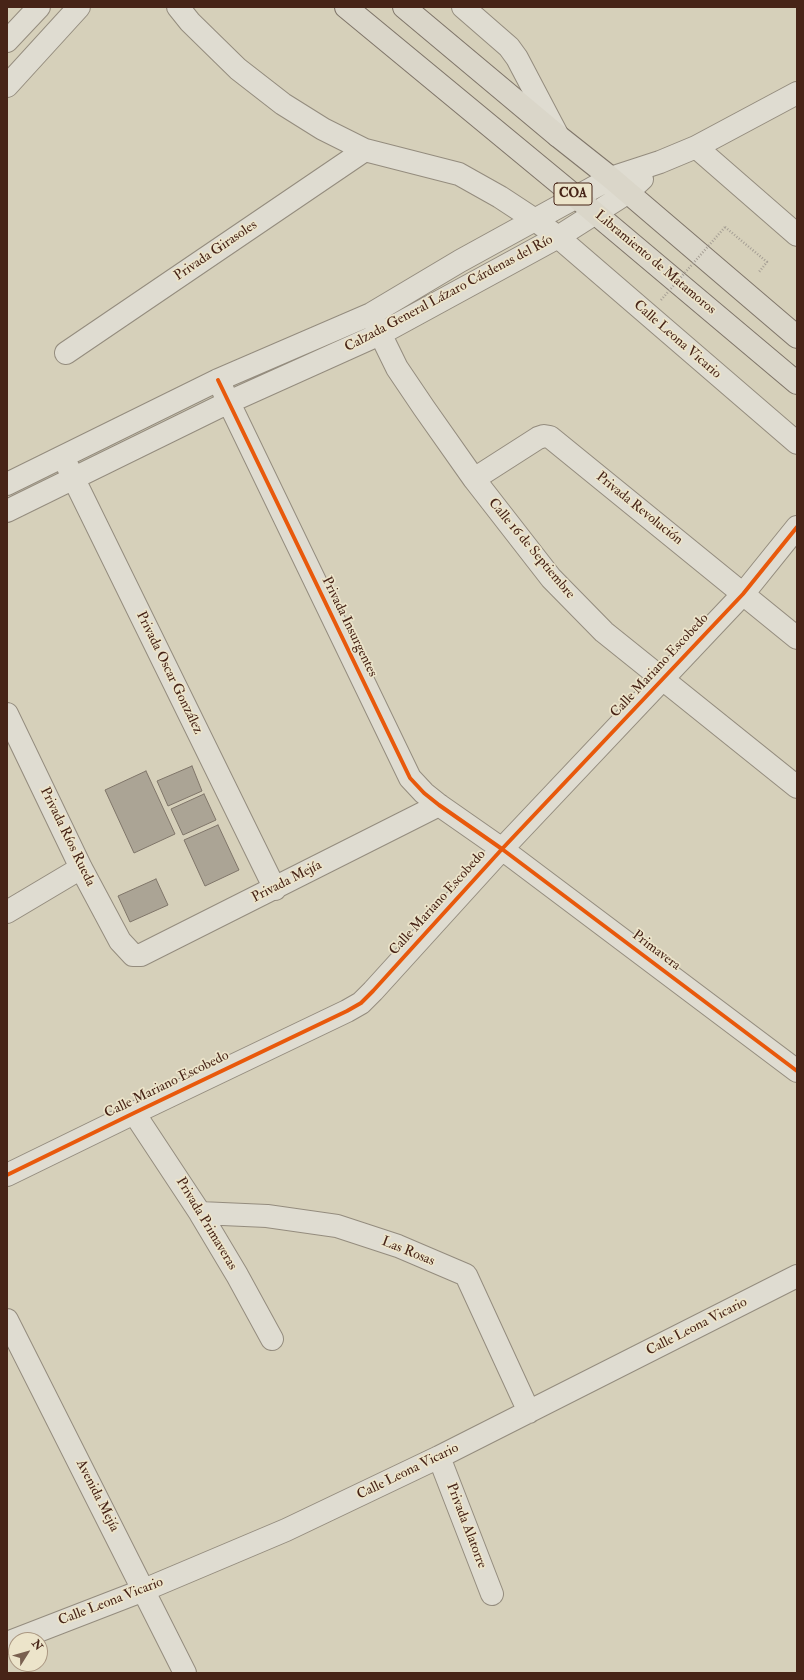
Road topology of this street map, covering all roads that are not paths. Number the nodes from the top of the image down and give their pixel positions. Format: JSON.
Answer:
{"nodes":[{"id":1,"x":39,"y":7,"type":"edge"},
{"id":2,"x":79,"y":7,"type":"edge"},
{"id":3,"x":178,"y":7,"type":"edge"},
{"id":4,"x":346,"y":7,"type":"edge"},
{"id":5,"x":404,"y":7,"type":"edge"},
{"id":6,"x":463,"y":7,"type":"edge"},
{"id":7,"x":7,"y":41,"type":"edge"},
{"id":8,"x":7,"y":86,"type":"edge"},
{"id":9,"x":797,"y":93,"type":"edge"},
{"id":10,"x":558,"y":136,"type":"junction"},
{"id":11,"x":696,"y":147,"type":"junction"},
{"id":12,"x":365,"y":150,"type":"junction"},
{"id":13,"x":660,"y":162,"type":"junction"},
{"id":14,"x":610,"y":178,"type":"junction"},
{"id":15,"x":627,"y":193,"type":"junction"},
{"id":16,"x":576,"y":197,"type":"junction"},
{"id":17,"x":597,"y":214,"type":"junction"},
{"id":18,"x":535,"y":220,"type":"junction"},
{"id":19,"x":797,"y":235,"type":"edge"},
{"id":20,"x":558,"y":237,"type":"junction"},
{"id":21,"x":371,"y":314,"type":"junction"},
{"id":22,"x":380,"y":334,"type":"junction"},
{"id":23,"x":797,"y":336,"type":"edge"},
{"id":24,"x":66,"y":353,"type":"dead end"},
{"id":25,"x":218,"y":380,"type":"junction"},
{"id":26,"x":797,"y":383,"type":"edge"},
{"id":27,"x":229,"y":402,"type":"junction"},
{"id":28,"x":797,"y":443,"type":"edge"},
{"id":29,"x":63,"y":457,"type":"junction"},
{"id":30,"x":74,"y":479,"type":"junction"},
{"id":31,"x":474,"y":479,"type":"junction"},
{"id":32,"x":7,"y":484,"type":"edge"},
{"id":33,"x":7,"y":511,"type":"edge"},
{"id":34,"x":797,"y":527,"type":"edge"},
{"id":35,"x":743,"y":594,"type":"junction"},
{"id":36,"x":797,"y":638,"type":"edge"},
{"id":37,"x":663,"y":679,"type":"junction"},
{"id":38,"x":7,"y":714,"type":"edge"},
{"id":39,"x":797,"y":786,"type":"edge"},
{"id":40,"x":439,"y":805,"type":"junction"},
{"id":41,"x":502,"y":849,"type":"junction"},
{"id":42,"x":81,"y":868,"type":"junction"},
{"id":43,"x":275,"y":889,"type":"junction"},
{"id":44,"x":7,"y":912,"type":"edge"},
{"id":45,"x":133,"y":955,"type":"joint"},
{"id":46,"x":797,"y":1071,"type":"edge"},
{"id":47,"x":134,"y":1112,"type":"junction"},
{"id":48,"x":7,"y":1175,"type":"edge"},
{"id":49,"x":200,"y":1213,"type":"junction"},
{"id":50,"x":797,"y":1276,"type":"edge"},
{"id":51,"x":7,"y":1320,"type":"edge"},
{"id":52,"x":272,"y":1339,"type":"dead end"},
{"id":53,"x":529,"y":1412,"type":"junction"},
{"id":54,"x":439,"y":1458,"type":"junction"},
{"id":55,"x":144,"y":1590,"type":"junction"},
{"id":56,"x":492,"y":1594,"type":"dead end"},
{"id":57,"x":7,"y":1643,"type":"edge"},
{"id":58,"x":185,"y":1673,"type":"edge"}],
"edges":[{"from":1,"to":7,"type":"street"},
{"from":2,"to":8,"type":"street"},
{"from":3,"to":12,"type":"street","name":"Calle Leona Vicario"},
{"from":4,"to":16,"type":"highway","name":"Libramiento de Matamoros","number":"COA"},
{"from":5,"to":10,"type":"highway","number":"COA"},
{"from":6,"to":10,"type":"street"},
{"from":9,"to":11,"type":"street","name":"Calzada General Lázaro Cárdenas del Río"},
{"from":10,"to":14,"type":"highway","number":"COA"},
{"from":11,"to":13,"type":"street","name":"Calzada General Lázaro Cárdenas del Río"},
{"from":11,"to":19,"type":"street"},
{"from":12,"to":18,"type":"street","name":"Calle Leona Vicario"},
{"from":12,"to":24,"type":"street","name":"Privada Girasoles"},
{"from":13,"to":14,"type":"street","name":"Calzada General Lázaro Cárdenas del Río"},
{"from":13,"to":15,"type":"street","name":"Calzada General Lázaro Cárdenas del Río"},
{"from":14,"to":15,"type":"highway","number":"COA"},
{"from":14,"to":16,"type":"street","name":"Calzada General Lázaro Cárdenas del Río"},
{"from":15,"to":17,"type":"street","name":"Calzada General Lázaro Cárdenas del Río"},
{"from":15,"to":23,"type":"highway","number":"COA"},
{"from":16,"to":17,"type":"highway","name":"Libramiento de Matamoros","number":"COA"},
{"from":16,"to":18,"type":"street","name":"Calzada General Lázaro Cárdenas del Río"},
{"from":17,"to":20,"type":"street","name":"Calzada General Lázaro Cárdenas del Río"},
{"from":17,"to":26,"type":"highway","name":"Libramiento de Matamoros","number":"COA"},
{"from":18,"to":20,"type":"street","name":"Calle Leona Vicario"},
{"from":18,"to":21,"type":"street","name":"Calzada General Lázaro Cárdenas del Río"},
{"from":20,"to":22,"type":"street","name":"Calzada General Lázaro Cárdenas del Río"},
{"from":20,"to":28,"type":"street","name":"Calle Leona Vicario"},
{"from":21,"to":22,"type":"street","name":"Calle 16 de Septiembre"},
{"from":21,"to":25,"type":"street","name":"Calzada General Lázaro Cárdenas del Río"},
{"from":22,"to":27,"type":"street","name":"Calzada General Lázaro Cárdenas del Río"},
{"from":22,"to":31,"type":"street","name":"Calle 16 de Septiembre"},
{"from":25,"to":27,"type":"street","name":"Privada Insurgentes"},
{"from":25,"to":29,"type":"street","name":"Calzada General Lázaro Cárdenas del Río"},
{"from":27,"to":30,"type":"street","name":"Calzada General Lázaro Cárdenas del Río"},
{"from":27,"to":40,"type":"street","name":"Privada Insurgentes"},
{"from":29,"to":30,"type":"street","name":"Privada Oscar González"},
{"from":29,"to":32,"type":"street","name":"Calzada General Lázaro Cárdenas del Río"},
{"from":30,"to":33,"type":"street","name":"Calzada General Lázaro Cárdenas del Río"},
{"from":30,"to":43,"type":"street","name":"Privada Oscar González"},
{"from":31,"to":35,"type":"street","name":"Privada Revolución"},
{"from":31,"to":37,"type":"street","name":"Calle 16 de Septiembre"},
{"from":34,"to":35,"type":"street","name":"Calle Mariano Escobedo"},
{"from":35,"to":36,"type":"street","name":"Privada Revolución"},
{"from":35,"to":37,"type":"street","name":"Calle Mariano Escobedo"},
{"from":37,"to":39,"type":"street","name":"Calle 16 de Septiembre"},
{"from":37,"to":41,"type":"street","name":"Calle Mariano Escobedo"},
{"from":38,"to":42,"type":"street","name":"Privada Ríos Rueda"},
{"from":40,"to":41,"type":"street","name":"Privada Insurgentes"},
{"from":40,"to":43,"type":"street","name":"Privada Mejía"},
{"from":41,"to":46,"type":"street","name":"Primavera"},
{"from":41,"to":47,"type":"street","name":"Calle Mariano Escobedo"},
{"from":42,"to":44,"type":"street"},
{"from":42,"to":45,"type":"street","name":"Privada Ríos Rueda"},
{"from":43,"to":45,"type":"street","name":"Privada Mejía"},
{"from":47,"to":48,"type":"street","name":"Calle Mariano Escobedo"},
{"from":47,"to":49,"type":"street","name":"Privada Primaveras"},
{"from":49,"to":52,"type":"street","name":"Privada Primaveras"},
{"from":49,"to":53,"type":"street","name":"Las Rosas"},
{"from":50,"to":53,"type":"street","name":"Calle Leona Vicario"},
{"from":51,"to":55,"type":"street","name":"Avenida Mejía"},
{"from":53,"to":54,"type":"street","name":"Calle Leona Vicario"},
{"from":54,"to":55,"type":"street","name":"Calle Leona Vicario"},
{"from":54,"to":56,"type":"street","name":"Privada Alatorre"},
{"from":55,"to":57,"type":"street","name":"Calle Leona Vicario"},
{"from":55,"to":58,"type":"street","name":"Avenida Mejía"}]}
